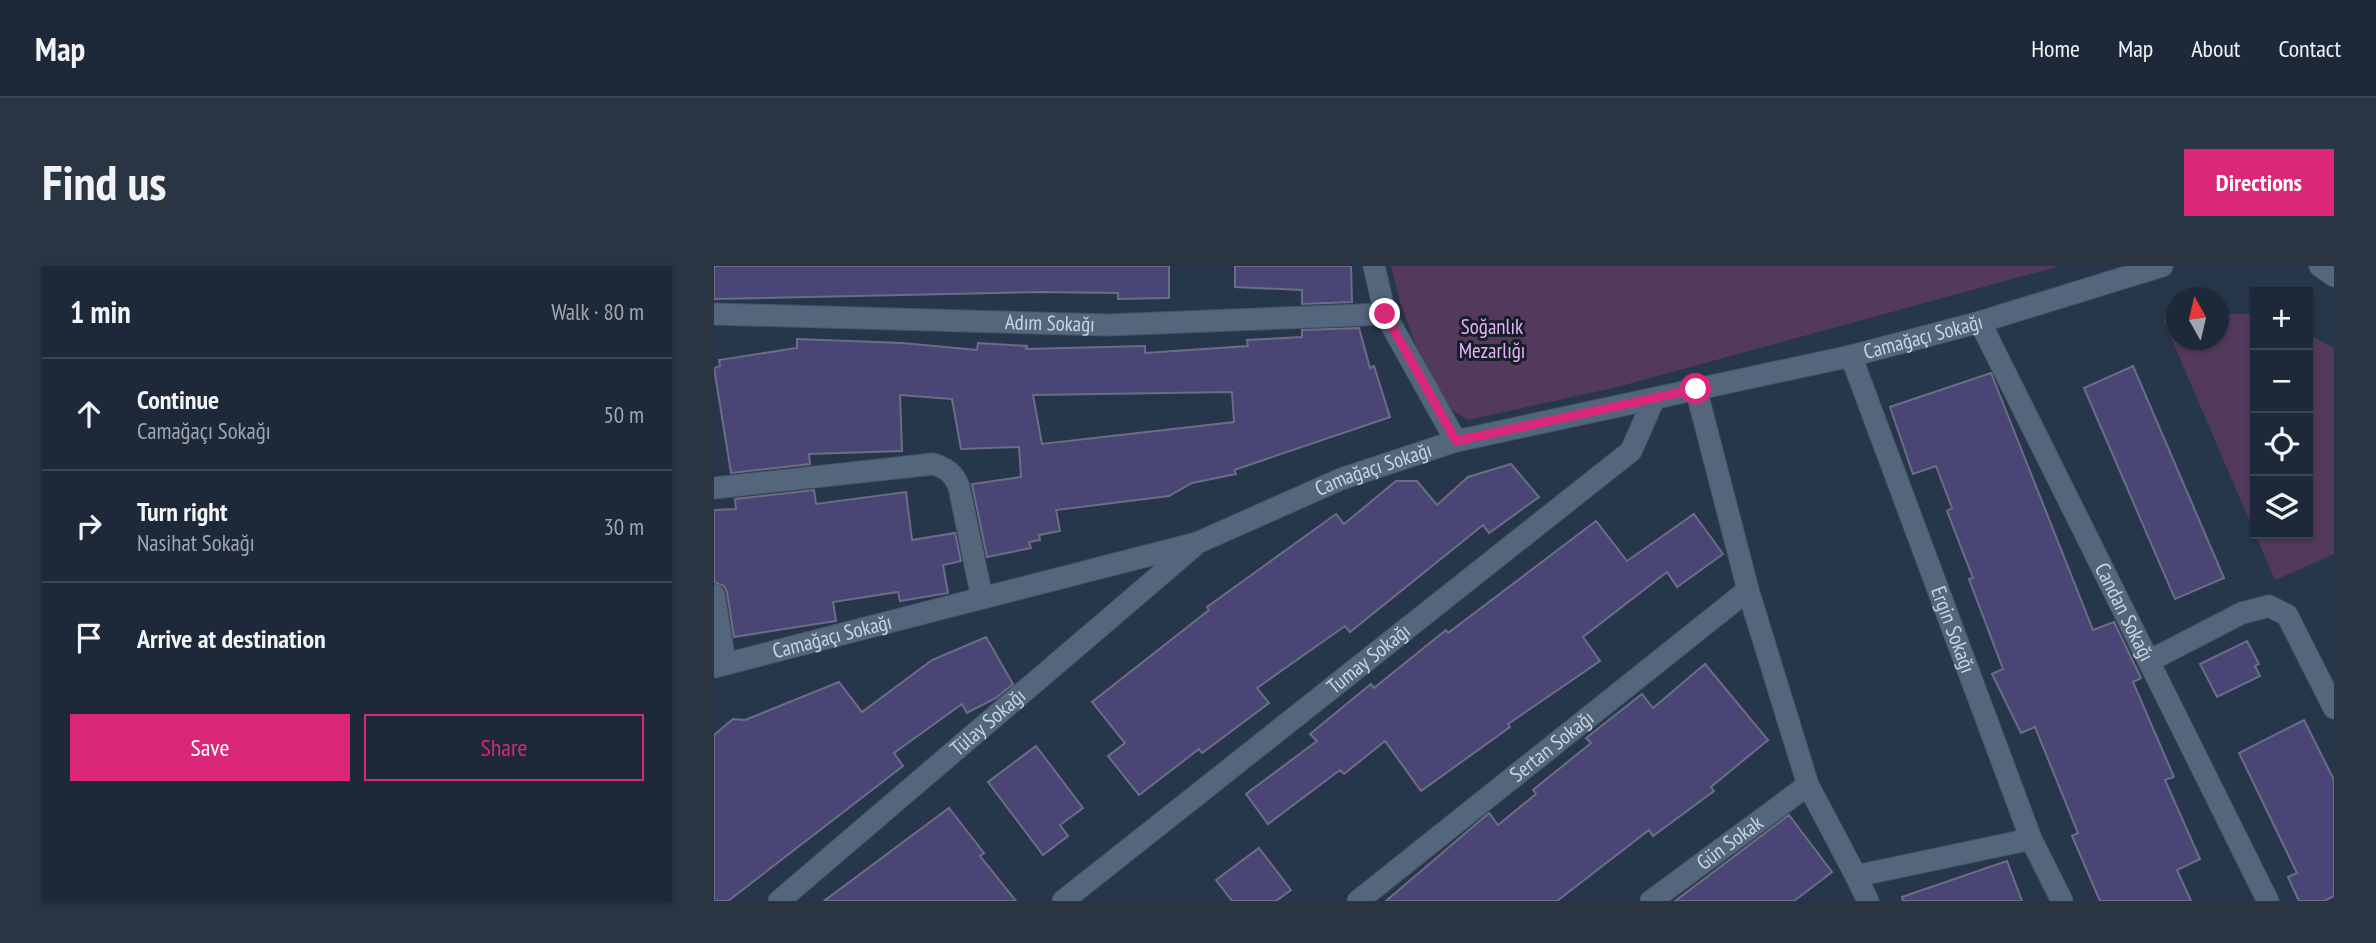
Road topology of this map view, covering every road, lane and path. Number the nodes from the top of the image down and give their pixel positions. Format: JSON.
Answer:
{"nodes":[{"id":1,"x":1374,"y":266,"type":"edge"},
{"id":2,"x":2162,"y":266,"type":"edge"},
{"id":3,"x":2320,"y":266,"type":"edge"},
{"id":4,"x":2334,"y":276,"type":"edge"},
{"id":5,"x":714,"y":314,"type":"edge"},
{"id":6,"x":1385,"y":314,"type":"junction"},
{"id":7,"x":1980,"y":322,"type":"junction"},
{"id":8,"x":1851,"y":356,"type":"junction"},
{"id":9,"x":1696,"y":389,"type":"junction"},
{"id":10,"x":1654,"y":399,"type":"junction"},
{"id":11,"x":1456,"y":441,"type":"junction"},
{"id":12,"x":714,"y":488,"type":"edge"},
{"id":13,"x":1197,"y":543,"type":"junction"},
{"id":14,"x":1748,"y":590,"type":"junction"},
{"id":15,"x":714,"y":595,"type":"edge"},
{"id":16,"x":982,"y":598,"type":"junction"},
{"id":17,"x":2149,"y":661,"type":"junction"},
{"id":18,"x":719,"y":665,"type":"edge"},
{"id":19,"x":2334,"y":708,"type":"edge"},
{"id":20,"x":1808,"y":785,"type":"junction"},
{"id":21,"x":2031,"y":839,"type":"junction"},
{"id":22,"x":1856,"y":876,"type":"junction"},
{"id":23,"x":779,"y":901,"type":"edge"},
{"id":24,"x":1063,"y":901,"type":"edge"},
{"id":25,"x":1358,"y":901,"type":"edge"},
{"id":26,"x":1651,"y":901,"type":"edge"},
{"id":27,"x":1868,"y":901,"type":"edge"},
{"id":28,"x":2062,"y":901,"type":"edge"},
{"id":29,"x":2269,"y":901,"type":"edge"}],
"edges":[{"from":1,"to":6,"type":"street"},
{"from":2,"to":7,"type":"street","name":"Camağaçı Sokağı"},
{"from":3,"to":4,"type":"street"},
{"from":5,"to":6,"type":"street","name":"Adım Sokağı"},
{"from":6,"to":11,"type":"street"},
{"from":7,"to":8,"type":"street","name":"Camağaçı Sokağı"},
{"from":7,"to":17,"type":"street","name":"Candan Sokağı"},
{"from":8,"to":9,"type":"street","name":"Camağaçı Sokağı"},
{"from":8,"to":21,"type":"street","name":"Ergin Sokağı"},
{"from":9,"to":10,"type":"street","name":"Camağaçı Sokağı"},
{"from":9,"to":14,"type":"street"},
{"from":10,"to":11,"type":"street","name":"Camağaçı Sokağı"},
{"from":10,"to":24,"type":"street","name":"Tumay Sokağı"},
{"from":11,"to":13,"type":"street","name":"Camağaçı Sokağı"},
{"from":12,"to":16,"type":"street"},
{"from":13,"to":16,"type":"street","name":"Camağaçı Sokağı"},
{"from":13,"to":23,"type":"street","name":"Tülay Sokağı"},
{"from":14,"to":20,"type":"street"},
{"from":14,"to":25,"type":"street","name":"Sertan Sokağı"},
{"from":15,"to":18,"type":"street"},
{"from":16,"to":18,"type":"street","name":"Camağaçı Sokağı"},
{"from":17,"to":19,"type":"street"},
{"from":17,"to":29,"type":"street","name":"Candan Sokağı"},
{"from":20,"to":22,"type":"street"},
{"from":20,"to":26,"type":"street","name":"Gün Sokak"},
{"from":21,"to":22,"type":"street"},
{"from":21,"to":28,"type":"street","name":"Ergin Sokağı"},
{"from":22,"to":27,"type":"street"}]}
